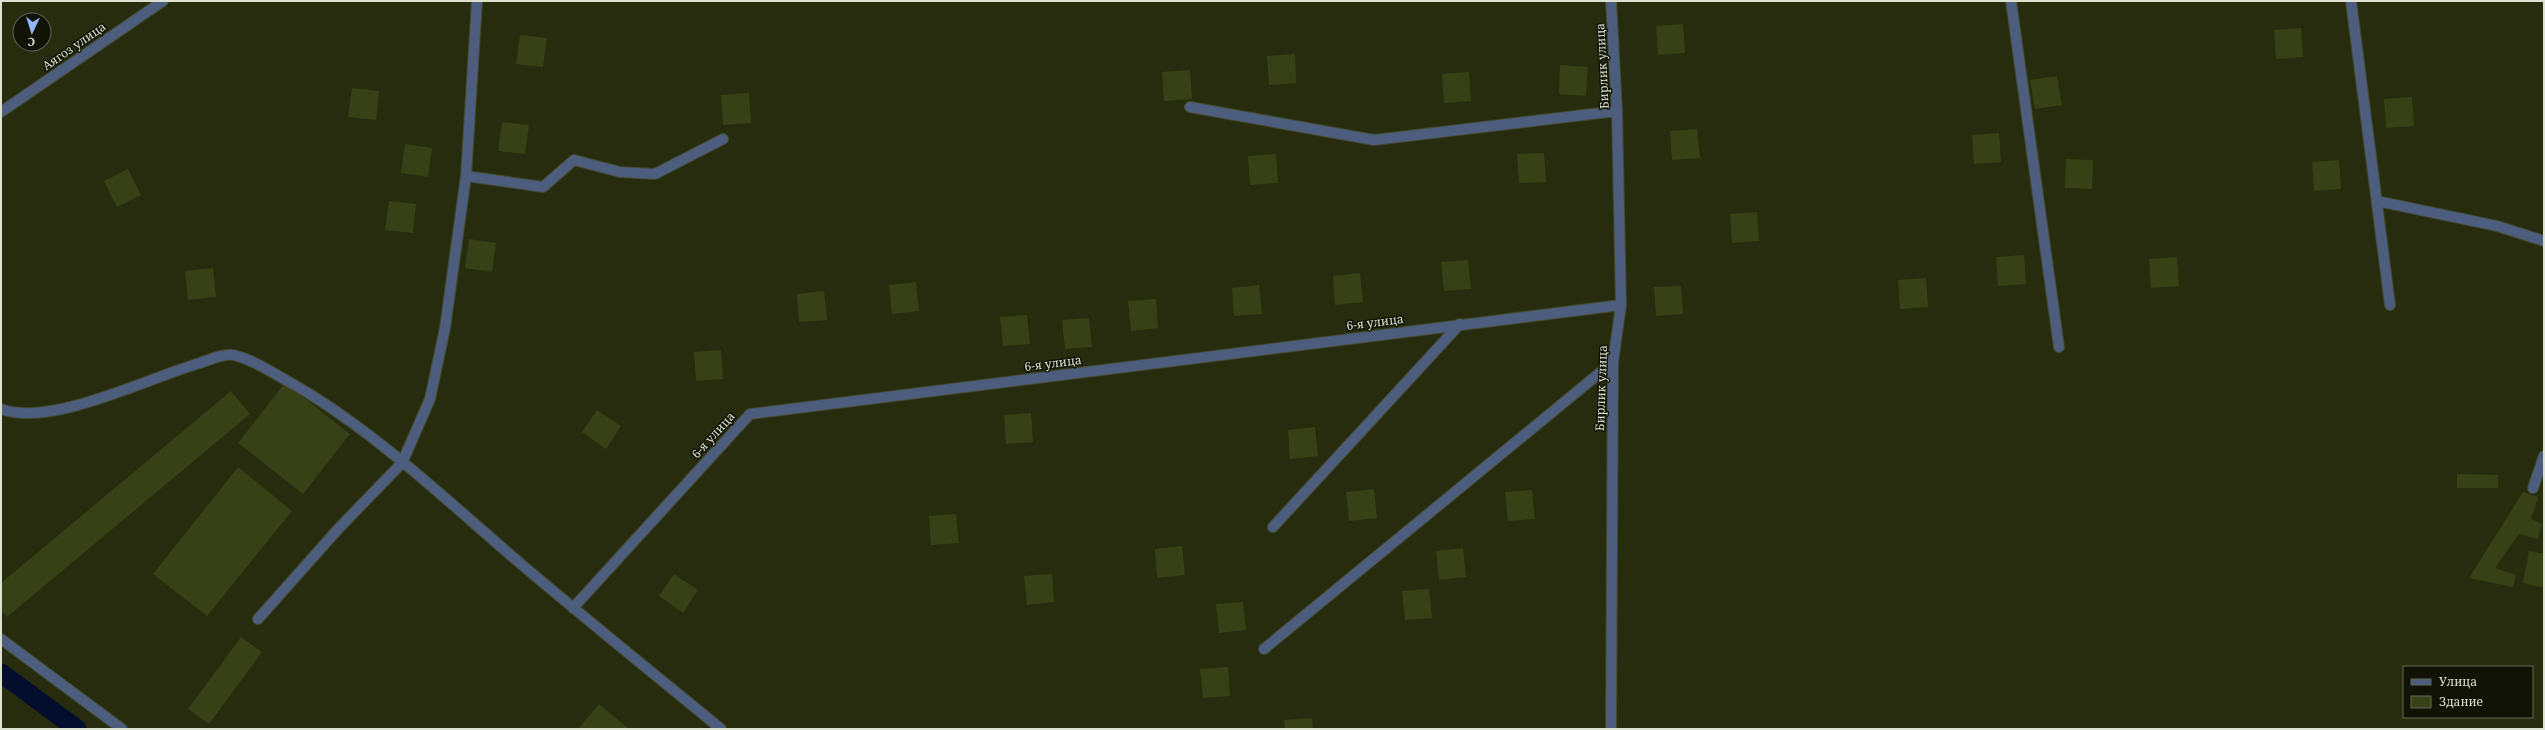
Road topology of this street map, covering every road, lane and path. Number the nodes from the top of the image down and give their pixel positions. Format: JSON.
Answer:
{"nodes":[{"id":1,"x":163,"y":1,"type":"edge"},
{"id":2,"x":477,"y":1,"type":"edge"},
{"id":3,"x":1611,"y":1,"type":"edge"},
{"id":4,"x":2011,"y":1,"type":"edge"},
{"id":5,"x":2351,"y":1,"type":"edge"},
{"id":6,"x":1190,"y":107,"type":"dead end"},
{"id":7,"x":1617,"y":111,"type":"junction"},
{"id":8,"x":1,"y":112,"type":"edge"},
{"id":9,"x":723,"y":139,"type":"dead end"},
{"id":10,"x":466,"y":176,"type":"junction"},
{"id":11,"x":2377,"y":201,"type":"junction"},
{"id":12,"x":2544,"y":241,"type":"edge"},
{"id":13,"x":1621,"y":305,"type":"junction"},
{"id":14,"x":2390,"y":305,"type":"dead end"},
{"id":15,"x":1460,"y":324,"type":"junction"},
{"id":16,"x":2059,"y":347,"type":"dead end"},
{"id":17,"x":1613,"y":362,"type":"junction"},
{"id":18,"x":1,"y":409,"type":"edge"},
{"id":19,"x":2544,"y":456,"type":"edge"},
{"id":20,"x":402,"y":462,"type":"junction"},
{"id":21,"x":2533,"y":488,"type":"dead end"},
{"id":22,"x":1273,"y":527,"type":"dead end"},
{"id":23,"x":573,"y":608,"type":"junction"},
{"id":24,"x":258,"y":619,"type":"dead end"},
{"id":25,"x":1,"y":639,"type":"edge"},
{"id":26,"x":1264,"y":649,"type":"dead end"},
{"id":27,"x":122,"y":729,"type":"edge"},
{"id":28,"x":721,"y":729,"type":"edge"},
{"id":29,"x":1611,"y":729,"type":"edge"}],
"edges":[{"from":1,"to":8,"type":"street","name":"Аягоз улица"},
{"from":2,"to":10,"type":"street"},
{"from":3,"to":7,"type":"street","name":"Бирлик улица"},
{"from":4,"to":16,"type":"street"},
{"from":5,"to":11,"type":"street"},
{"from":6,"to":7,"type":"street"},
{"from":7,"to":13,"type":"street","name":"Бирлик улица"},
{"from":9,"to":10,"type":"street"},
{"from":10,"to":20,"type":"street"},
{"from":11,"to":12,"type":"street"},
{"from":11,"to":14,"type":"street"},
{"from":13,"to":15,"type":"street","name":"6-я улица"},
{"from":13,"to":17,"type":"street","name":"Бирлик улица"},
{"from":15,"to":22,"type":"street"},
{"from":15,"to":23,"type":"street","name":"6-я улица"},
{"from":17,"to":26,"type":"street"},
{"from":17,"to":29,"type":"street","name":"Бирлик улица"},
{"from":18,"to":20,"type":"street"},
{"from":19,"to":21,"type":"street"},
{"from":20,"to":23,"type":"street"},
{"from":20,"to":24,"type":"street"},
{"from":23,"to":28,"type":"street"},
{"from":25,"to":27,"type":"street"}]}
